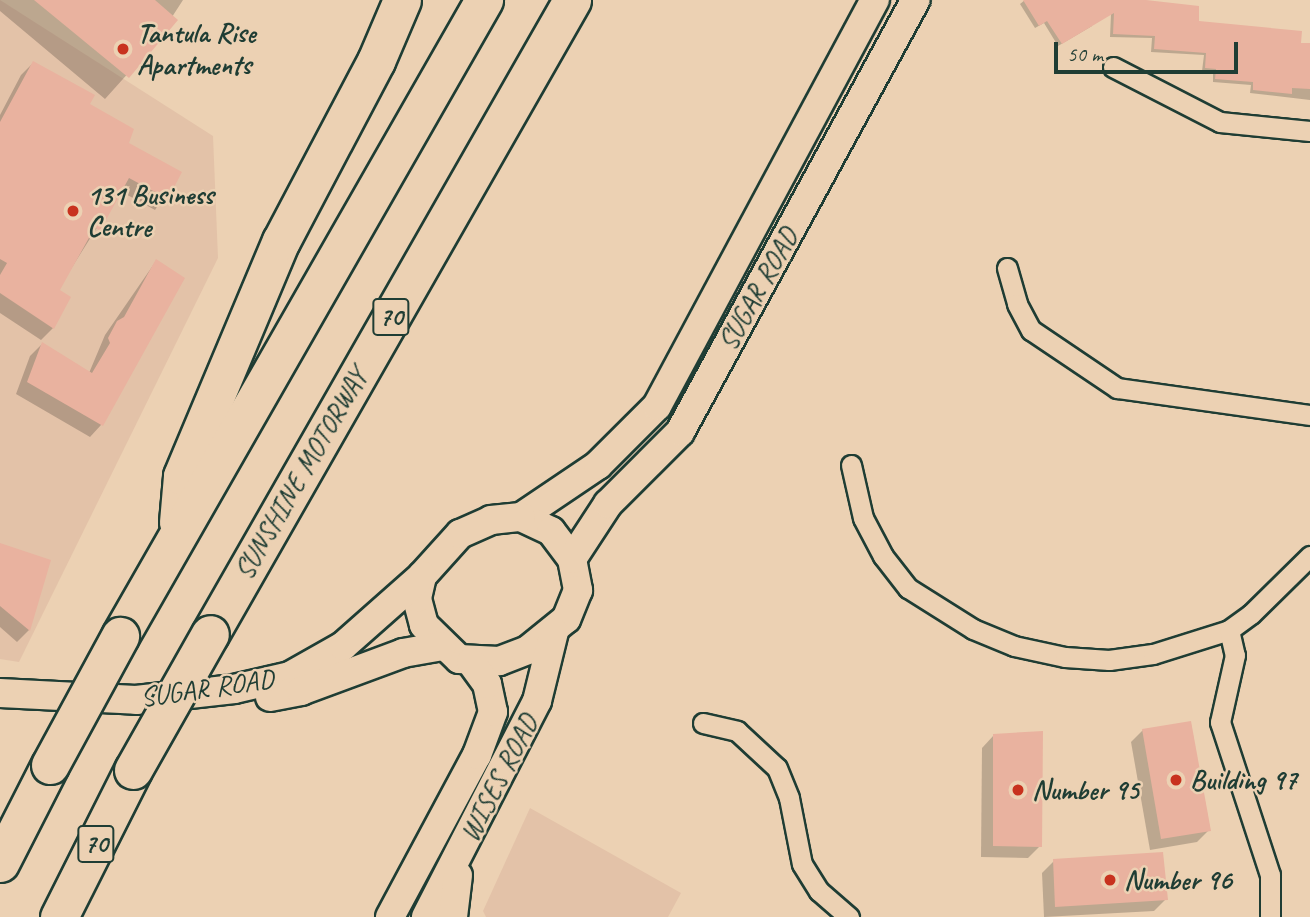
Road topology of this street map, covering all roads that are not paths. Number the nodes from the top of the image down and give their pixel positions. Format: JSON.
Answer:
{"nodes":[{"id":1,"x":402,"y":0,"type":"edge"},
{"id":2,"x":484,"y":0,"type":"edge"},
{"id":3,"x":572,"y":0,"type":"edge"},
{"id":4,"x":875,"y":0,"type":"edge"},
{"id":5,"x":916,"y":0,"type":"edge"},
{"id":6,"x":1113,"y":67,"type":"dead end"},
{"id":7,"x":1310,"y":131,"type":"edge"},
{"id":8,"x":1007,"y":268,"type":"dead end"},
{"id":9,"x":1310,"y":415,"type":"edge"},
{"id":10,"x":851,"y":465,"type":"dead end"},
{"id":11,"x":521,"y":517,"type":"junction"},
{"id":12,"x":177,"y":537,"type":"junction"},
{"id":13,"x":1310,"y":556,"type":"edge"},
{"id":14,"x":572,"y":559,"type":"junction"},
{"id":15,"x":422,"y":576,"type":"junction"},
{"id":16,"x":1229,"y":630,"type":"junction"},
{"id":17,"x":554,"y":632,"type":"junction"},
{"id":18,"x":441,"y":646,"type":"junction"},
{"id":19,"x":471,"y":662,"type":"junction"},
{"id":20,"x":0,"y":693,"type":"edge"},
{"id":21,"x":136,"y":700,"type":"junction"},
{"id":22,"x":704,"y":723,"type":"dead end"},
{"id":23,"x":465,"y":845,"type":"junction"},
{"id":24,"x":0,"y":863,"type":"edge"},
{"id":25,"x":60,"y":917,"type":"edge"},
{"id":26,"x":390,"y":917,"type":"edge"},
{"id":27,"x":426,"y":917,"type":"edge"},
{"id":28,"x":453,"y":917,"type":"edge"},
{"id":29,"x":849,"y":917,"type":"edge"},
{"id":30,"x":1270,"y":917,"type":"edge"}],
"edges":[{"from":1,"to":12,"type":"highway"},
{"from":2,"to":12,"type":"highway"},
{"from":3,"to":25,"type":"highway","name":"SUNSHINE MOTORWAY","number":"70","bridge":true},
{"from":4,"to":11,"type":"main road","name":"SUGAR ROAD"},
{"from":5,"to":14,"type":"main road","name":"SUGAR ROAD"},
{"from":6,"to":7,"type":"street"},
{"from":8,"to":9,"type":"street"},
{"from":10,"to":16,"type":"street"},
{"from":11,"to":14,"type":"main road"},
{"from":11,"to":15,"type":"main road"},
{"from":12,"to":24,"type":"highway","bridge":true},
{"from":13,"to":16,"type":"street"},
{"from":14,"to":17,"type":"main road"},
{"from":15,"to":18,"type":"main road"},
{"from":15,"to":21,"type":"main road","name":"SUGAR ROAD"},
{"from":16,"to":30,"type":"street"},
{"from":17,"to":19,"type":"main road"},
{"from":17,"to":23,"type":"main road","name":"WISES ROAD"},
{"from":18,"to":19,"type":"main road"},
{"from":18,"to":21,"type":"main road"},
{"from":19,"to":26,"type":"main road","name":"WISES ROAD"},
{"from":20,"to":21,"type":"main road","name":"SUGAR ROAD"},
{"from":22,"to":29,"type":"street"},
{"from":23,"to":27,"type":"main road","name":"WISES ROAD"},
{"from":23,"to":28,"type":"main road"}]}
